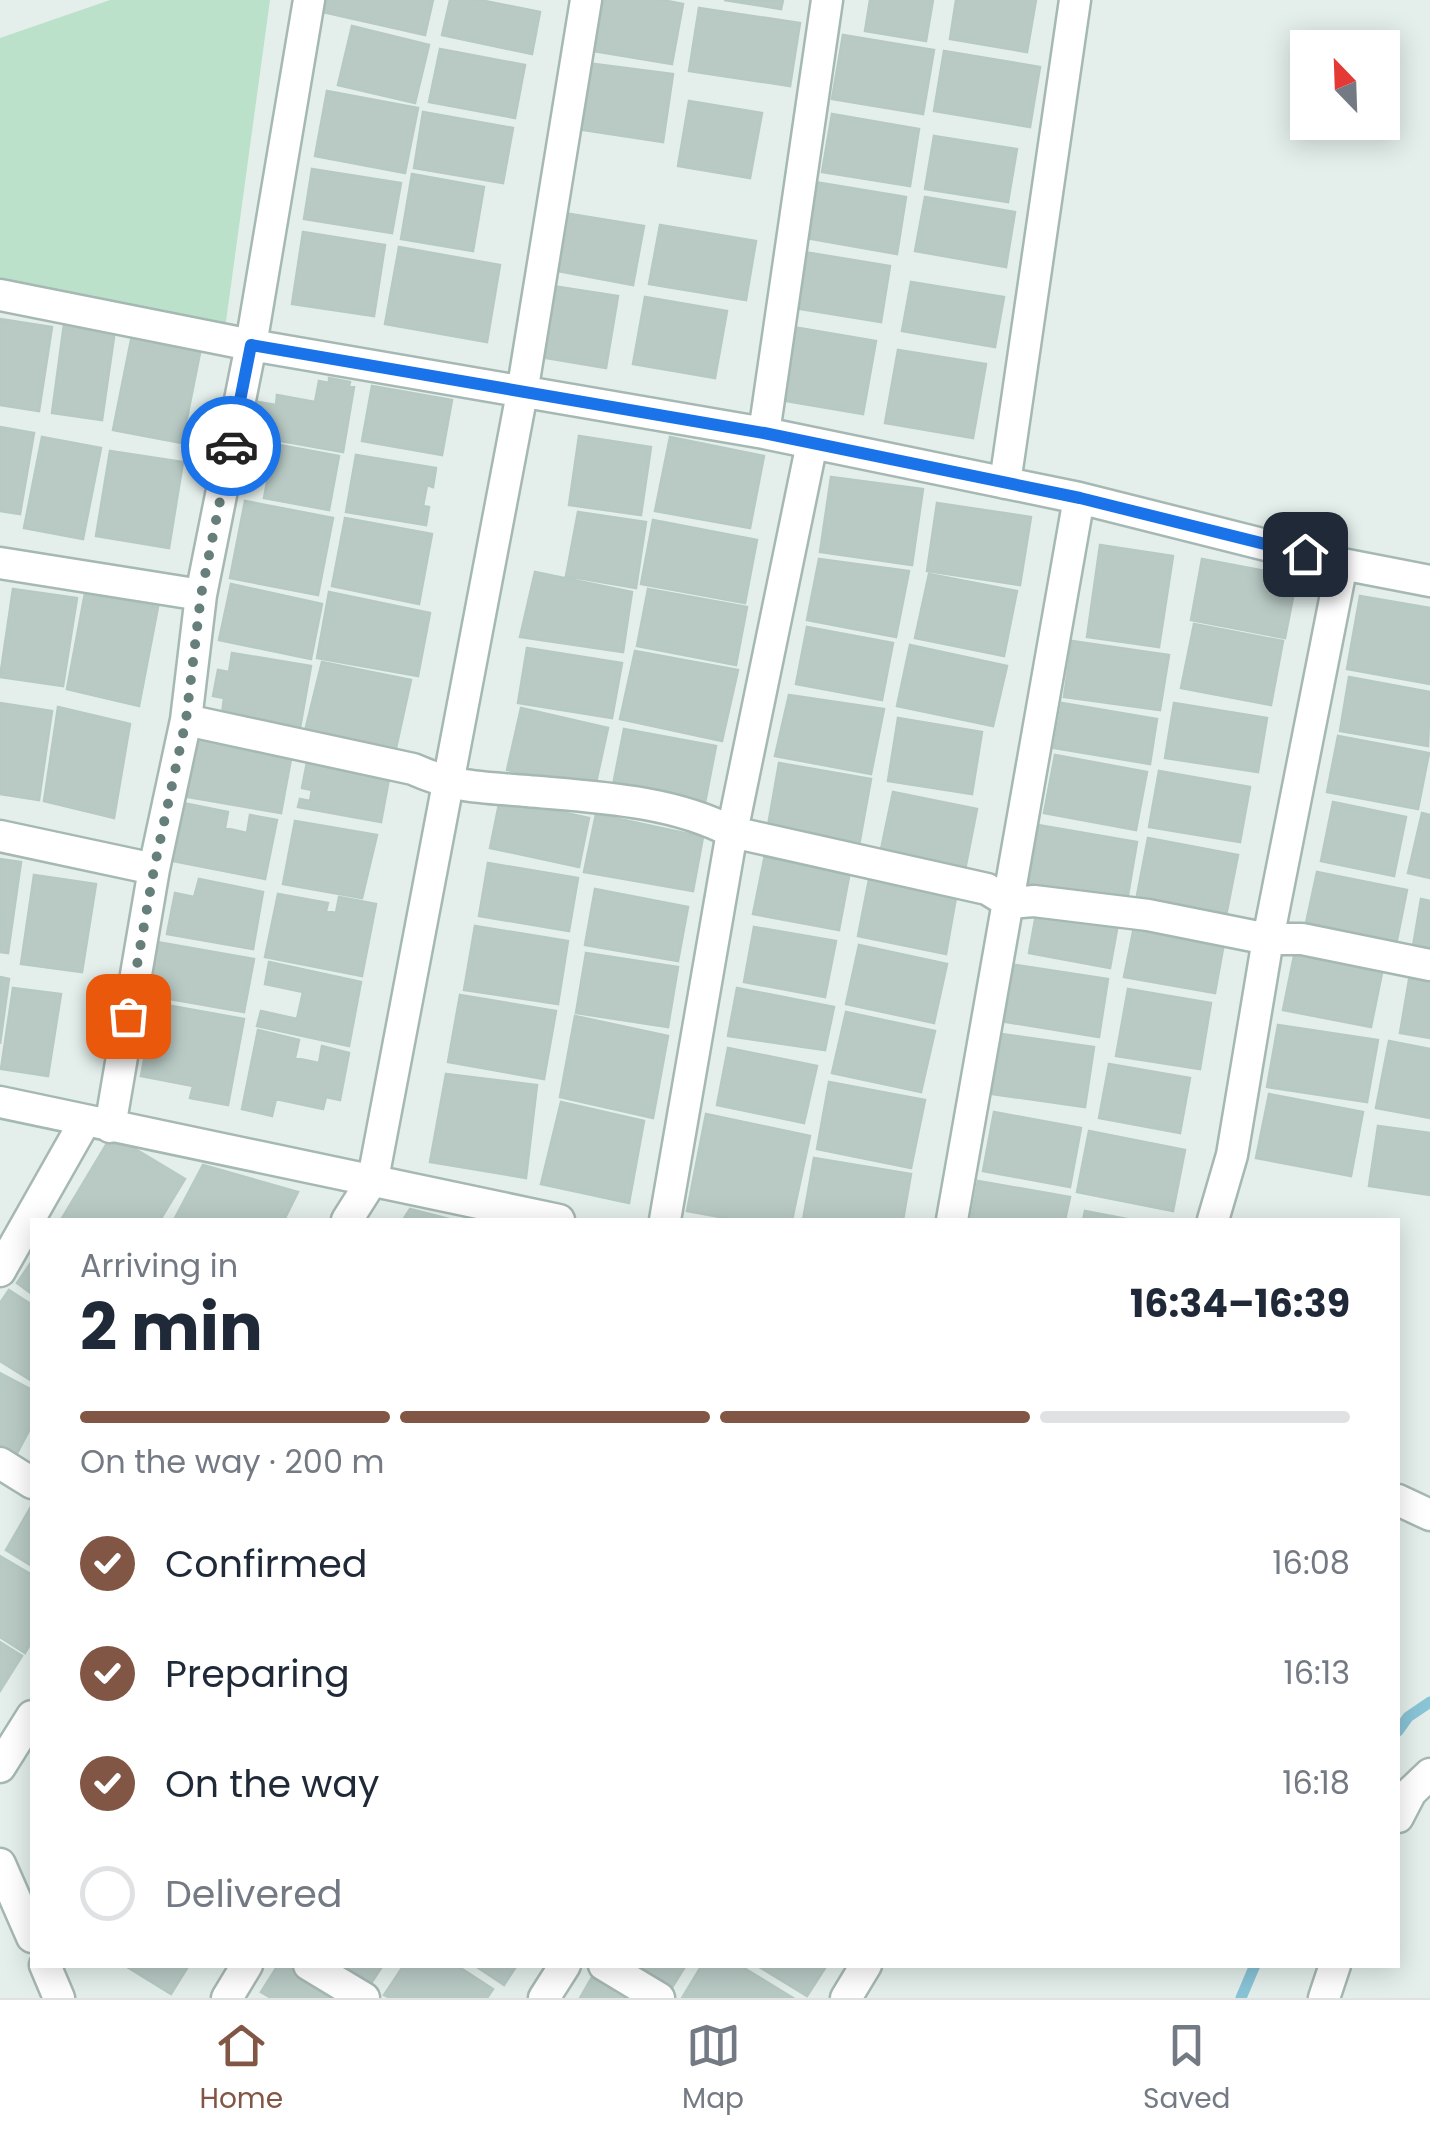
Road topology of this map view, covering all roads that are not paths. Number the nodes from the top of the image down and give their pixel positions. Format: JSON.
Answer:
{"nodes":[{"id":1,"x":309,"y":0,"type":"edge"},
{"id":2,"x":586,"y":0,"type":"edge"},
{"id":3,"x":827,"y":0,"type":"edge"},
{"id":4,"x":1075,"y":0,"type":"edge"},
{"id":5,"x":0,"y":295,"type":"edge"},
{"id":6,"x":251,"y":345,"type":"junction"},
{"id":7,"x":522,"y":394,"type":"junction"},
{"id":8,"x":764,"y":433,"type":"junction"},
{"id":9,"x":812,"y":443,"type":"junction"},
{"id":10,"x":1005,"y":483,"type":"junction"},
{"id":11,"x":1080,"y":498,"type":"junction"},
{"id":12,"x":0,"y":563,"type":"edge"},
{"id":13,"x":1342,"y":564,"type":"junction"},
{"id":14,"x":1430,"y":581,"type":"edge"},
{"id":15,"x":201,"y":595,"type":"junction"},
{"id":16,"x":186,"y":720,"type":"junction"},
{"id":17,"x":446,"y":784,"type":"junction"},
{"id":18,"x":732,"y":832,"type":"junction"},
{"id":19,"x":0,"y":836,"type":"edge"},
{"id":20,"x":154,"y":869,"type":"junction"},
{"id":21,"x":1010,"y":903,"type":"junction"},
{"id":22,"x":1268,"y":939,"type":"junction"},
{"id":23,"x":1430,"y":965,"type":"edge"},
{"id":24,"x":0,"y":1102,"type":"edge"},
{"id":25,"x":98,"y":1124,"type":"junction"},
{"id":26,"x":373,"y":1179,"type":"junction"},
{"id":27,"x":35,"y":1218,"type":"edge"},
{"id":28,"x":348,"y":1218,"type":"edge"},
{"id":29,"x":551,"y":1218,"type":"edge"},
{"id":30,"x":665,"y":1218,"type":"edge"},
{"id":31,"x":952,"y":1218,"type":"edge"},
{"id":32,"x":1214,"y":1218,"type":"edge"},
{"id":33,"x":30,"y":1226,"type":"edge"},
{"id":34,"x":0,"y":1271,"type":"edge"},
{"id":35,"x":0,"y":1463,"type":"edge"},
{"id":36,"x":30,"y":1482,"type":"edge"},
{"id":37,"x":1400,"y":1501,"type":"edge"},
{"id":38,"x":1430,"y":1514,"type":"edge"},
{"id":39,"x":30,"y":1719,"type":"edge"},
{"id":40,"x":0,"y":1766,"type":"edge"},
{"id":41,"x":1430,"y":1774,"type":"edge"},
{"id":42,"x":1400,"y":1812,"type":"edge"},
{"id":43,"x":0,"y":1864,"type":"edge"},
{"id":44,"x":30,"y":1932,"type":"edge"},
{"id":45,"x":46,"y":1968,"type":"edge"},
{"id":46,"x":245,"y":1968,"type":"edge"},
{"id":47,"x":313,"y":1968,"type":"edge"},
{"id":48,"x":563,"y":1968,"type":"edge"},
{"id":49,"x":609,"y":1968,"type":"edge"},
{"id":50,"x":864,"y":1968,"type":"edge"},
{"id":51,"x":1334,"y":1968,"type":"edge"},
{"id":52,"x":59,"y":1998,"type":"edge"},
{"id":53,"x":227,"y":1998,"type":"edge"},
{"id":54,"x":364,"y":1998,"type":"edge"},
{"id":55,"x":544,"y":1998,"type":"edge"},
{"id":56,"x":659,"y":1998,"type":"edge"},
{"id":57,"x":846,"y":1998,"type":"edge"},
{"id":58,"x":1324,"y":1998,"type":"edge"}],
"edges":[{"from":1,"to":6,"type":"street"},
{"from":2,"to":7,"type":"street"},
{"from":3,"to":8,"type":"street"},
{"from":4,"to":10,"type":"street"},
{"from":5,"to":6,"type":"street"},
{"from":6,"to":7,"type":"street"},
{"from":6,"to":15,"type":"street"},
{"from":7,"to":8,"type":"street"},
{"from":7,"to":17,"type":"street"},
{"from":8,"to":9,"type":"street"},
{"from":9,"to":10,"type":"street"},
{"from":9,"to":18,"type":"street"},
{"from":10,"to":11,"type":"street"},
{"from":11,"to":13,"type":"street"},
{"from":11,"to":21,"type":"street"},
{"from":12,"to":15,"type":"street"},
{"from":13,"to":14,"type":"street"},
{"from":13,"to":22,"type":"street"},
{"from":15,"to":16,"type":"street"},
{"from":16,"to":17,"type":"street"},
{"from":16,"to":20,"type":"street"},
{"from":17,"to":18,"type":"street"},
{"from":17,"to":26,"type":"street"},
{"from":18,"to":21,"type":"street"},
{"from":18,"to":30,"type":"street"},
{"from":19,"to":20,"type":"street"},
{"from":20,"to":25,"type":"street"},
{"from":21,"to":22,"type":"street"},
{"from":21,"to":31,"type":"street"},
{"from":22,"to":23,"type":"street"},
{"from":22,"to":32,"type":"street"},
{"from":24,"to":25,"type":"street"},
{"from":25,"to":26,"type":"street"},
{"from":25,"to":27,"type":"street"},
{"from":26,"to":28,"type":"street"},
{"from":26,"to":29,"type":"street"},
{"from":33,"to":34,"type":"street"},
{"from":35,"to":36,"type":"street"},
{"from":37,"to":38,"type":"street"},
{"from":39,"to":40,"type":"street"},
{"from":41,"to":42,"type":"street"},
{"from":43,"to":44,"type":"street"},
{"from":45,"to":52,"type":"street"},
{"from":46,"to":53,"type":"street"},
{"from":47,"to":54,"type":"street"},
{"from":48,"to":55,"type":"street"},
{"from":49,"to":56,"type":"street"},
{"from":50,"to":57,"type":"street"},
{"from":51,"to":58,"type":"street"}]}
